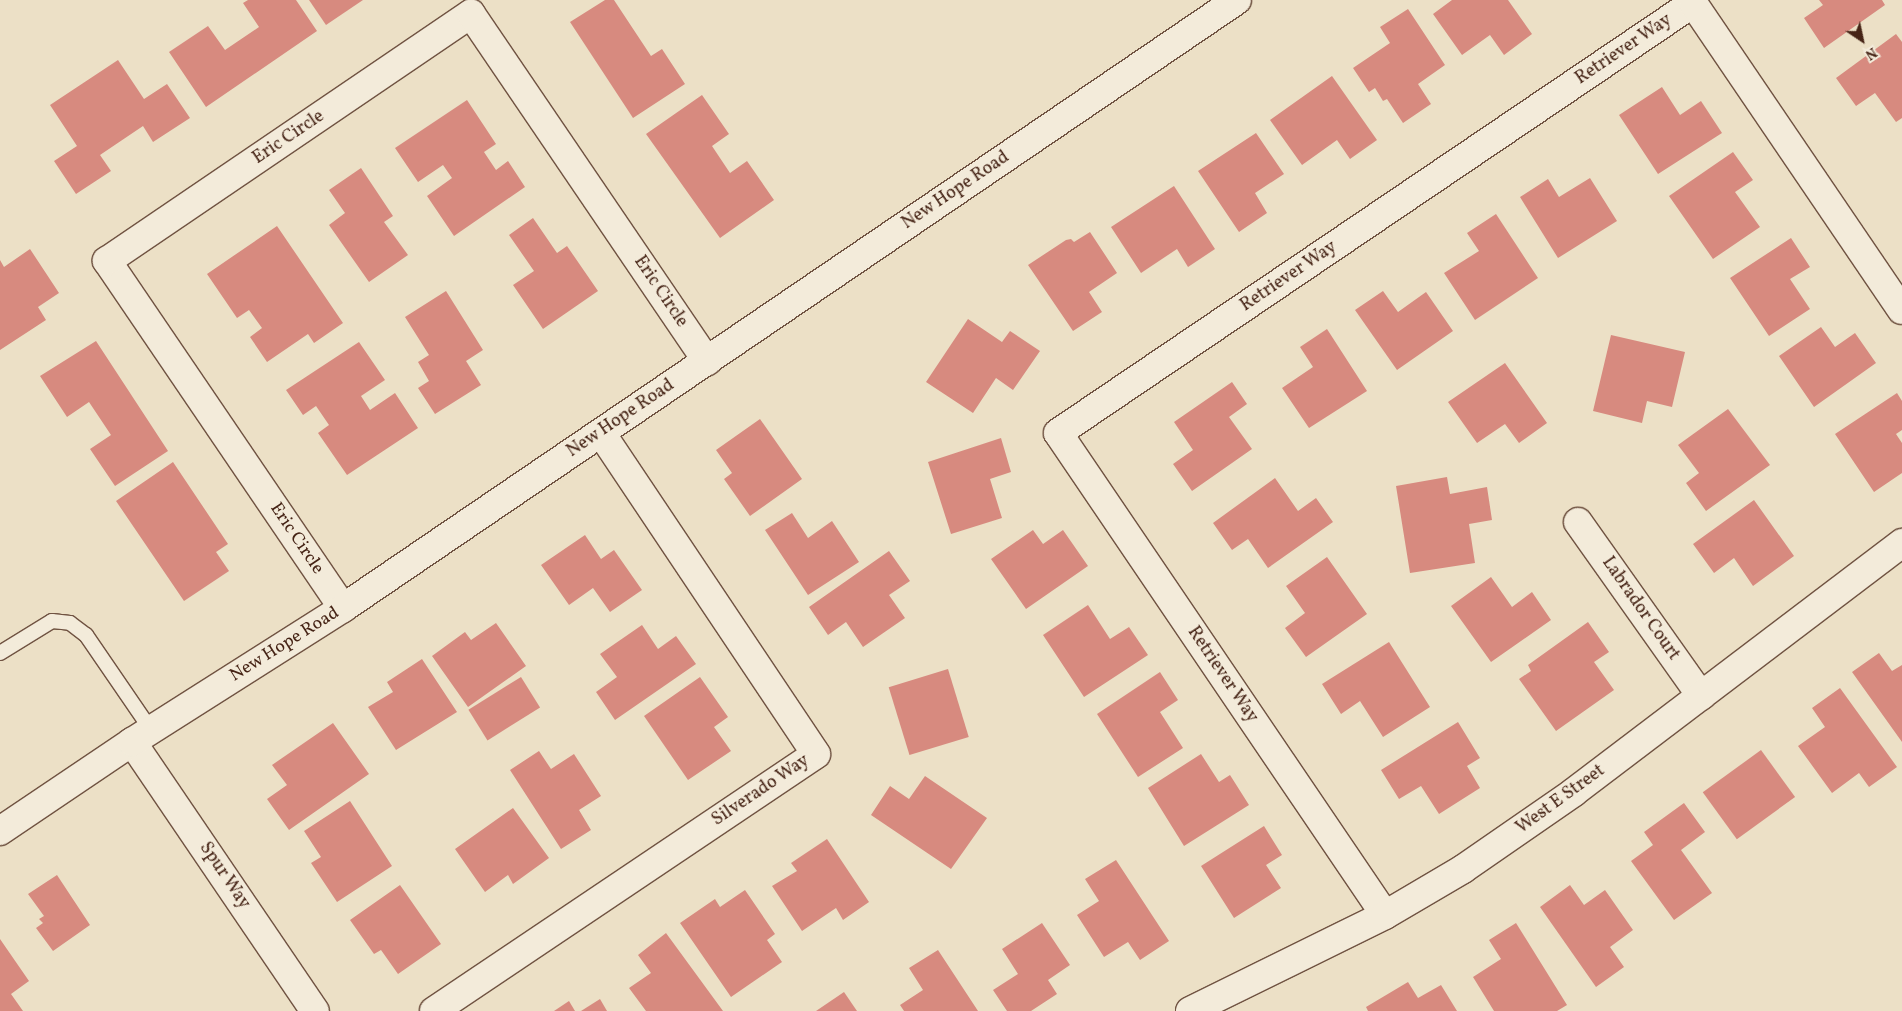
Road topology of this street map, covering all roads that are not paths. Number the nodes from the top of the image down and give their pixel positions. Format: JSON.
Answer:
{"nodes":[{"id":1,"x":1237,"y":0,"type":"edge"},
{"id":2,"x":1902,"y":310,"type":"edge"},
{"id":3,"x":706,"y":361,"type":"junction"},
{"id":4,"x":601,"y":433,"type":"junction"},
{"id":5,"x":1578,"y":522,"type":"dead end"},
{"id":6,"x":1902,"y":543,"type":"edge"},
{"id":7,"x":342,"y":608,"type":"junction"},
{"id":8,"x":0,"y":653,"type":"edge"},
{"id":9,"x":1701,"y":696,"type":"junction"},
{"id":10,"x":142,"y":736,"type":"junction"},
{"id":11,"x":0,"y":831,"type":"edge"},
{"id":12,"x":1385,"y":915,"type":"junction"},
{"id":13,"x":315,"y":1011,"type":"edge"},
{"id":14,"x":434,"y":1011,"type":"edge"},
{"id":15,"x":1190,"y":1011,"type":"edge"}],
"edges":[{"from":1,"to":3,"type":"street","name":"New Hope Road"},
{"from":2,"to":12,"type":"street","name":"Retriever Way"},
{"from":3,"to":4,"type":"street","name":"New Hope Road"},
{"from":3,"to":7,"type":"street","name":"Eric Circle"},
{"from":4,"to":7,"type":"street","name":"New Hope Road"},
{"from":4,"to":14,"type":"street","name":"Silverado Way"},
{"from":5,"to":9,"type":"street","name":"Labrador Court"},
{"from":6,"to":9,"type":"street","name":"West E Street"},
{"from":7,"to":10,"type":"street","name":"New Hope Road"},
{"from":8,"to":10,"type":"lane"},
{"from":9,"to":12,"type":"street","name":"West E Street"},
{"from":10,"to":11,"type":"street","name":"New Hope Road"},
{"from":10,"to":13,"type":"street","name":"Spur Way"},
{"from":12,"to":15,"type":"street","name":"West E Street"}]}
